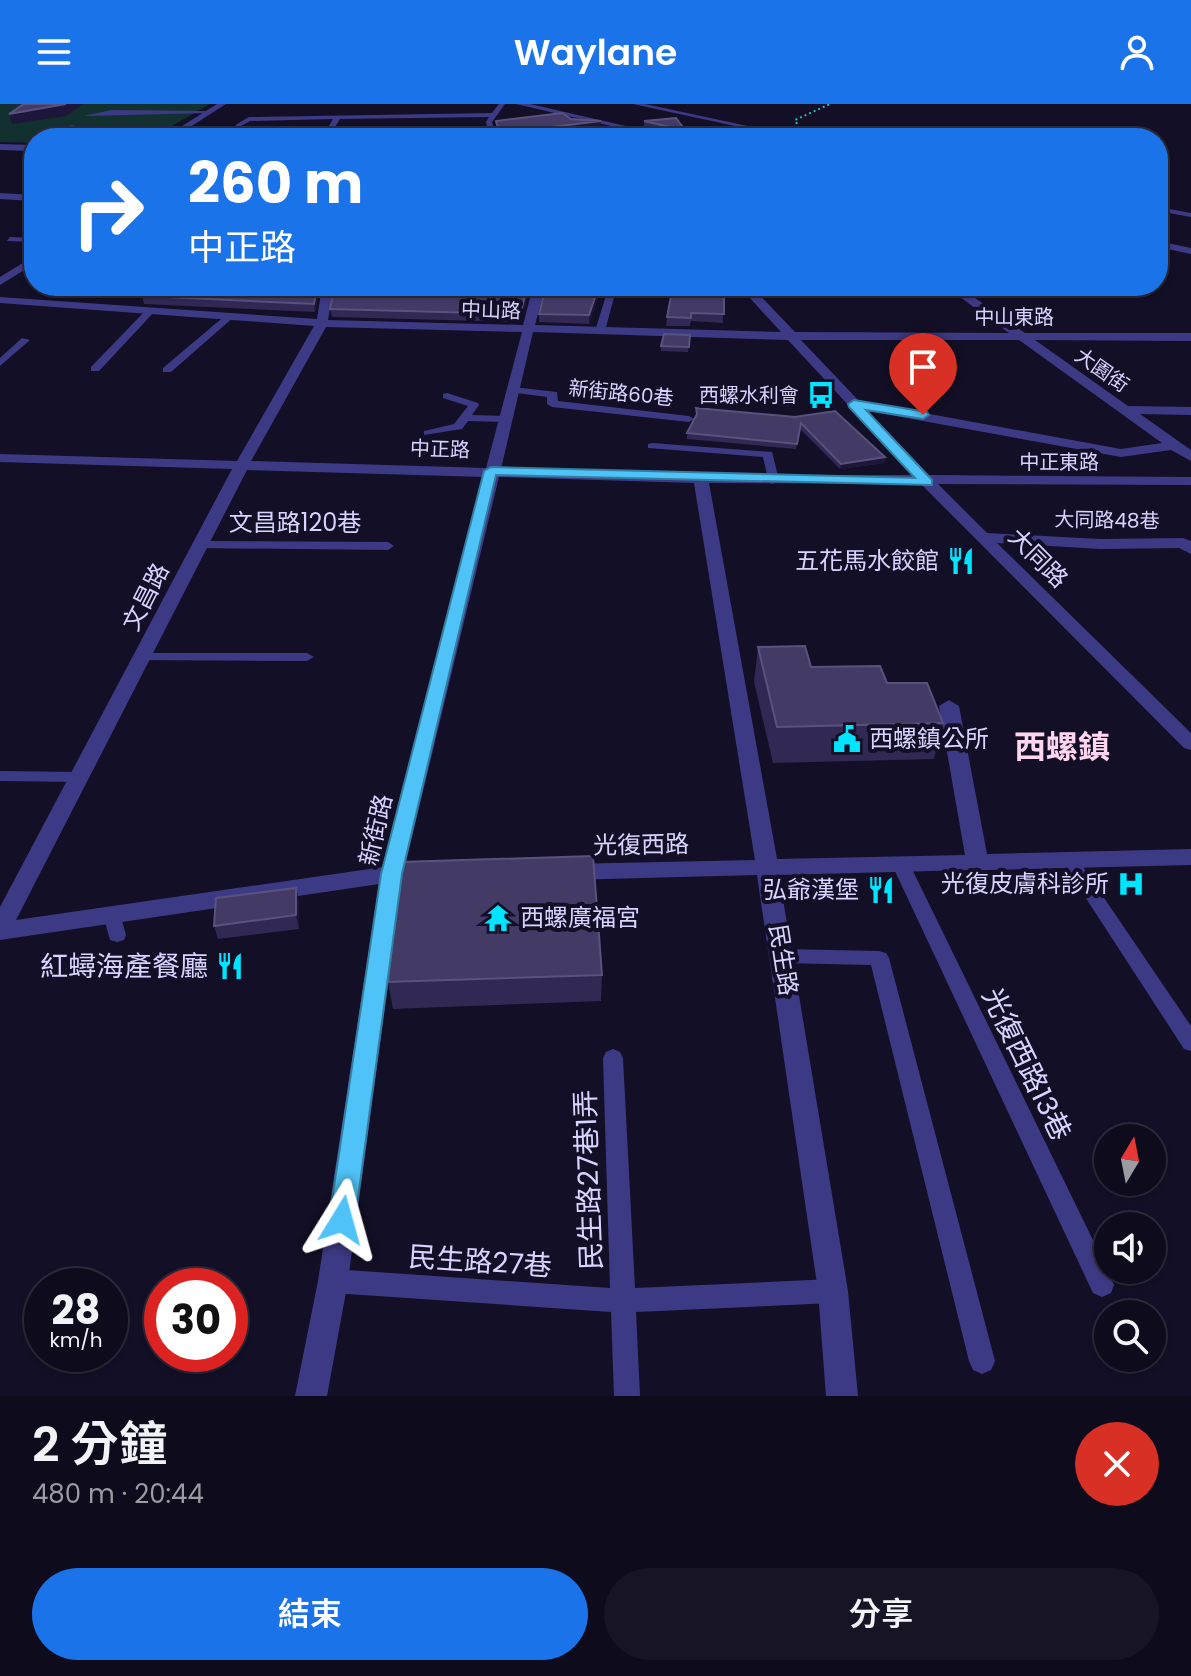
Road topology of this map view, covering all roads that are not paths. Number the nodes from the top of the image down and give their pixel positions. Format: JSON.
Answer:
{"nodes":[{"id":1,"x":222,"y":104,"type":"edge"},
{"id":2,"x":502,"y":104,"type":"edge"},
{"id":3,"x":520,"y":104,"type":"edge"},
{"id":4,"x":636,"y":104,"type":"edge"},
{"id":5,"x":359,"y":107,"type":"dead end"},
{"id":6,"x":699,"y":107,"type":"dead end"},
{"id":7,"x":206,"y":113,"type":"junction"},
{"id":8,"x":493,"y":115,"type":"junction"},
{"id":9,"x":86,"y":116,"type":"dead end"},
{"id":10,"x":338,"y":117,"type":"junction"},
{"id":11,"x":363,"y":117,"type":"junction"},
{"id":12,"x":73,"y":126,"type":"dead end"},
{"id":13,"x":70,"y":128,"type":"edge"},
{"id":14,"x":183,"y":128,"type":"edge"},
{"id":15,"x":239,"y":128,"type":"edge"},
{"id":16,"x":331,"y":128,"type":"edge"},
{"id":17,"x":492,"y":128,"type":"edge"},
{"id":18,"x":629,"y":128,"type":"edge"},
{"id":19,"x":752,"y":128,"type":"edge"},
{"id":20,"x":794,"y":128,"type":"edge"},
{"id":21,"x":0,"y":147,"type":"edge"},
{"id":22,"x":24,"y":147,"type":"edge"},
{"id":23,"x":0,"y":196,"type":"edge"},
{"id":24,"x":24,"y":197,"type":"edge"},
{"id":25,"x":1168,"y":211,"type":"edge"},
{"id":26,"x":1191,"y":215,"type":"edge"},
{"id":27,"x":10,"y":239,"type":"dead end"},
{"id":28,"x":24,"y":240,"type":"edge"},
{"id":29,"x":1168,"y":246,"type":"edge"},
{"id":30,"x":1191,"y":251,"type":"edge"},
{"id":31,"x":24,"y":265,"type":"edge"},
{"id":32,"x":2,"y":279,"type":"edge"},
{"id":33,"x":326,"y":296,"type":"edge"},
{"id":34,"x":537,"y":296,"type":"edge"},
{"id":35,"x":610,"y":296,"type":"edge"},
{"id":36,"x":754,"y":296,"type":"edge"},
{"id":37,"x":965,"y":296,"type":"edge"},
{"id":38,"x":0,"y":300,"type":"edge"},
{"id":39,"x":151,"y":310,"type":"junction"},
{"id":40,"x":230,"y":316,"type":"junction"},
{"id":41,"x":322,"y":323,"type":"junction"},
{"id":42,"x":530,"y":329,"type":"junction"},
{"id":43,"x":600,"y":331,"type":"junction"},
{"id":44,"x":790,"y":336,"type":"junction"},
{"id":45,"x":1191,"y":337,"type":"edge"},
{"id":46,"x":1023,"y":338,"type":"junction"},
{"id":47,"x":25,"y":340,"type":"dead end"},
{"id":48,"x":0,"y":363,"type":"edge"},
{"id":49,"x":95,"y":369,"type":"dead end"},
{"id":50,"x":167,"y":370,"type":"dead end"},
{"id":51,"x":513,"y":390,"type":"junction"},
{"id":52,"x":447,"y":396,"type":"dead end"},
{"id":53,"x":854,"y":404,"type":"junction"},
{"id":54,"x":1125,"y":410,"type":"junction"},
{"id":55,"x":1191,"y":411,"type":"edge"},
{"id":56,"x":466,"y":418,"type":"junction"},
{"id":57,"x":505,"y":419,"type":"junction"},
{"id":58,"x":689,"y":419,"type":"dead end"},
{"id":59,"x":428,"y":433,"type":"dead end"},
{"id":60,"x":1174,"y":445,"type":"junction"},
{"id":61,"x":652,"y":446,"type":"dead end"},
{"id":62,"x":1191,"y":457,"type":"edge"},
{"id":63,"x":0,"y":458,"type":"edge"},
{"id":64,"x":243,"y":463,"type":"junction"},
{"id":65,"x":491,"y":471,"type":"junction"},
{"id":66,"x":701,"y":479,"type":"junction"},
{"id":67,"x":773,"y":480,"type":"junction"},
{"id":68,"x":1191,"y":481,"type":"edge"},
{"id":69,"x":927,"y":482,"type":"junction"},
{"id":70,"x":982,"y":537,"type":"junction"},
{"id":71,"x":1188,"y":544,"type":"edge"},
{"id":72,"x":200,"y":545,"type":"junction"},
{"id":73,"x":388,"y":546,"type":"dead end"},
{"id":74,"x":142,"y":657,"type":"junction"},
{"id":75,"x":307,"y":657,"type":"dead end"},
{"id":76,"x":949,"y":706,"type":"dead end"},
{"id":77,"x":1191,"y":744,"type":"edge"},
{"id":78,"x":0,"y":776,"type":"edge"},
{"id":79,"x":79,"y":777,"type":"junction"},
{"id":80,"x":1191,"y":857,"type":"edge"},
{"id":81,"x":1071,"y":862,"type":"junction"},
{"id":82,"x":978,"y":865,"type":"junction"},
{"id":83,"x":902,"y":867,"type":"junction"},
{"id":84,"x":769,"y":870,"type":"junction"},
{"id":85,"x":545,"y":873,"type":"edge"},
{"id":86,"x":392,"y":874,"type":"junction"},
{"id":87,"x":453,"y":874,"type":"edge"},
{"id":88,"x":0,"y":930,"type":"edge"},
{"id":89,"x":782,"y":956,"type":"junction"},
{"id":90,"x":1191,"y":1043,"type":"edge"},
{"id":91,"x":613,"y":1058,"type":"dead end"},
{"id":92,"x":333,"y":1281,"type":"junction"},
{"id":93,"x":1102,"y":1285,"type":"dead end"},
{"id":94,"x":833,"y":1291,"type":"junction"},
{"id":95,"x":623,"y":1301,"type":"junction"},
{"id":96,"x":982,"y":1361,"type":"dead end"},
{"id":97,"x":311,"y":1396,"type":"edge"},
{"id":98,"x":627,"y":1396,"type":"edge"},
{"id":99,"x":842,"y":1396,"type":"edge"}],
"edges":[{"from":1,"to":7,"type":"street"},
{"from":2,"to":8,"type":"lane"},
{"from":3,"to":18,"type":"street"},
{"from":4,"to":19,"type":"lane"},
{"from":5,"to":11,"type":"lane"},
{"from":6,"to":20,"type":"lane"},
{"from":7,"to":9,"type":"lane"},
{"from":7,"to":14,"type":"street"},
{"from":8,"to":11,"type":"lane"},
{"from":8,"to":17,"type":"lane"},
{"from":10,"to":11,"type":"lane"},
{"from":10,"to":15,"type":"lane"},
{"from":10,"to":16,"type":"lane"},
{"from":12,"to":13,"type":"lane"},
{"from":21,"to":22,"type":"street"},
{"from":23,"to":24,"type":"street"},
{"from":25,"to":26,"type":"lane"},
{"from":27,"to":28,"type":"lane"},
{"from":29,"to":30,"type":"street"},
{"from":31,"to":32,"type":"street"},
{"from":33,"to":41,"type":"street","name":"文昌路"},
{"from":34,"to":42,"type":"street","name":"新街路"},
{"from":35,"to":43,"type":"lane"},
{"from":36,"to":44,"type":"street","name":"大同路"},
{"from":37,"to":46,"type":"street","name":"大園街"},
{"from":38,"to":39,"type":"street","name":"中山路"},
{"from":39,"to":40,"type":"street","name":"中山路"},
{"from":39,"to":49,"type":"lane"},
{"from":40,"to":41,"type":"street","name":"中山路"},
{"from":40,"to":50,"type":"lane"},
{"from":41,"to":42,"type":"street","name":"中山路"},
{"from":41,"to":64,"type":"street","name":"文昌路"},
{"from":42,"to":43,"type":"street","name":"中山路"},
{"from":42,"to":51,"type":"street","name":"新街路"},
{"from":43,"to":44,"type":"street","name":"中山路"},
{"from":44,"to":46,"type":"street","name":"中山東路"},
{"from":44,"to":53,"type":"street","name":"大同路"},
{"from":45,"to":46,"type":"street","name":"中山東路"},
{"from":46,"to":54,"type":"street","name":"大園街"},
{"from":47,"to":48,"type":"lane"},
{"from":51,"to":57,"type":"street","name":"新街路"},
{"from":51,"to":58,"type":"lane","name":"新街路60巷"},
{"from":52,"to":56,"type":"lane"},
{"from":53,"to":60,"type":"street"},
{"from":53,"to":69,"type":"street","name":"大同路"},
{"from":54,"to":55,"type":"street"},
{"from":54,"to":60,"type":"street","name":"大園街"},
{"from":56,"to":57,"type":"lane"},
{"from":56,"to":59,"type":"lane"},
{"from":57,"to":65,"type":"street","name":"新街路"},
{"from":60,"to":62,"type":"street","name":"大園街"},
{"from":61,"to":67,"type":"lane"},
{"from":63,"to":64,"type":"street","name":"中正路"},
{"from":64,"to":65,"type":"street","name":"中正路"},
{"from":64,"to":72,"type":"street","name":"文昌路"},
{"from":65,"to":66,"type":"street","name":"中正路"},
{"from":65,"to":86,"type":"street","name":"新街路"},
{"from":66,"to":67,"type":"street","name":"中正路"},
{"from":66,"to":84,"type":"street","name":"民生路"},
{"from":67,"to":69,"type":"street","name":"中正路"},
{"from":68,"to":69,"type":"street","name":"中正東路"},
{"from":69,"to":70,"type":"street","name":"大同路"},
{"from":70,"to":71,"type":"street","name":"大同路48巷"},
{"from":70,"to":77,"type":"street","name":"大同路"},
{"from":72,"to":73,"type":"lane","name":"文昌路120巷"},
{"from":72,"to":74,"type":"street","name":"文昌路"},
{"from":74,"to":75,"type":"lane"},
{"from":74,"to":79,"type":"street","name":"文昌路"},
{"from":76,"to":82,"type":"street"},
{"from":78,"to":79,"type":"lane"},
{"from":79,"to":88,"type":"street","name":"文昌路"},
{"from":80,"to":81,"type":"street","name":"光復西路"},
{"from":81,"to":82,"type":"street","name":"光復西路"},
{"from":81,"to":90,"type":"lane"},
{"from":82,"to":83,"type":"street","name":"光復西路"},
{"from":83,"to":84,"type":"street","name":"光復西路"},
{"from":83,"to":93,"type":"lane","name":"光復西路13巷"},
{"from":84,"to":85,"type":"street","name":"光復西路"},
{"from":84,"to":89,"type":"street","name":"民生路"},
{"from":86,"to":87,"type":"street"},
{"from":86,"to":88,"type":"street"},
{"from":86,"to":92,"type":"street","name":"新街路"},
{"from":89,"to":94,"type":"street","name":"民生路"},
{"from":89,"to":96,"type":"lane"},
{"from":91,"to":95,"type":"lane","name":"民生路27巷1弄"},
{"from":92,"to":95,"type":"lane","name":"民生路27巷"},
{"from":92,"to":97,"type":"street","name":"新街路"},
{"from":94,"to":95,"type":"lane","name":"民生路27巷"},
{"from":94,"to":99,"type":"street","name":"民生路"},
{"from":95,"to":98,"type":"lane"}]}
